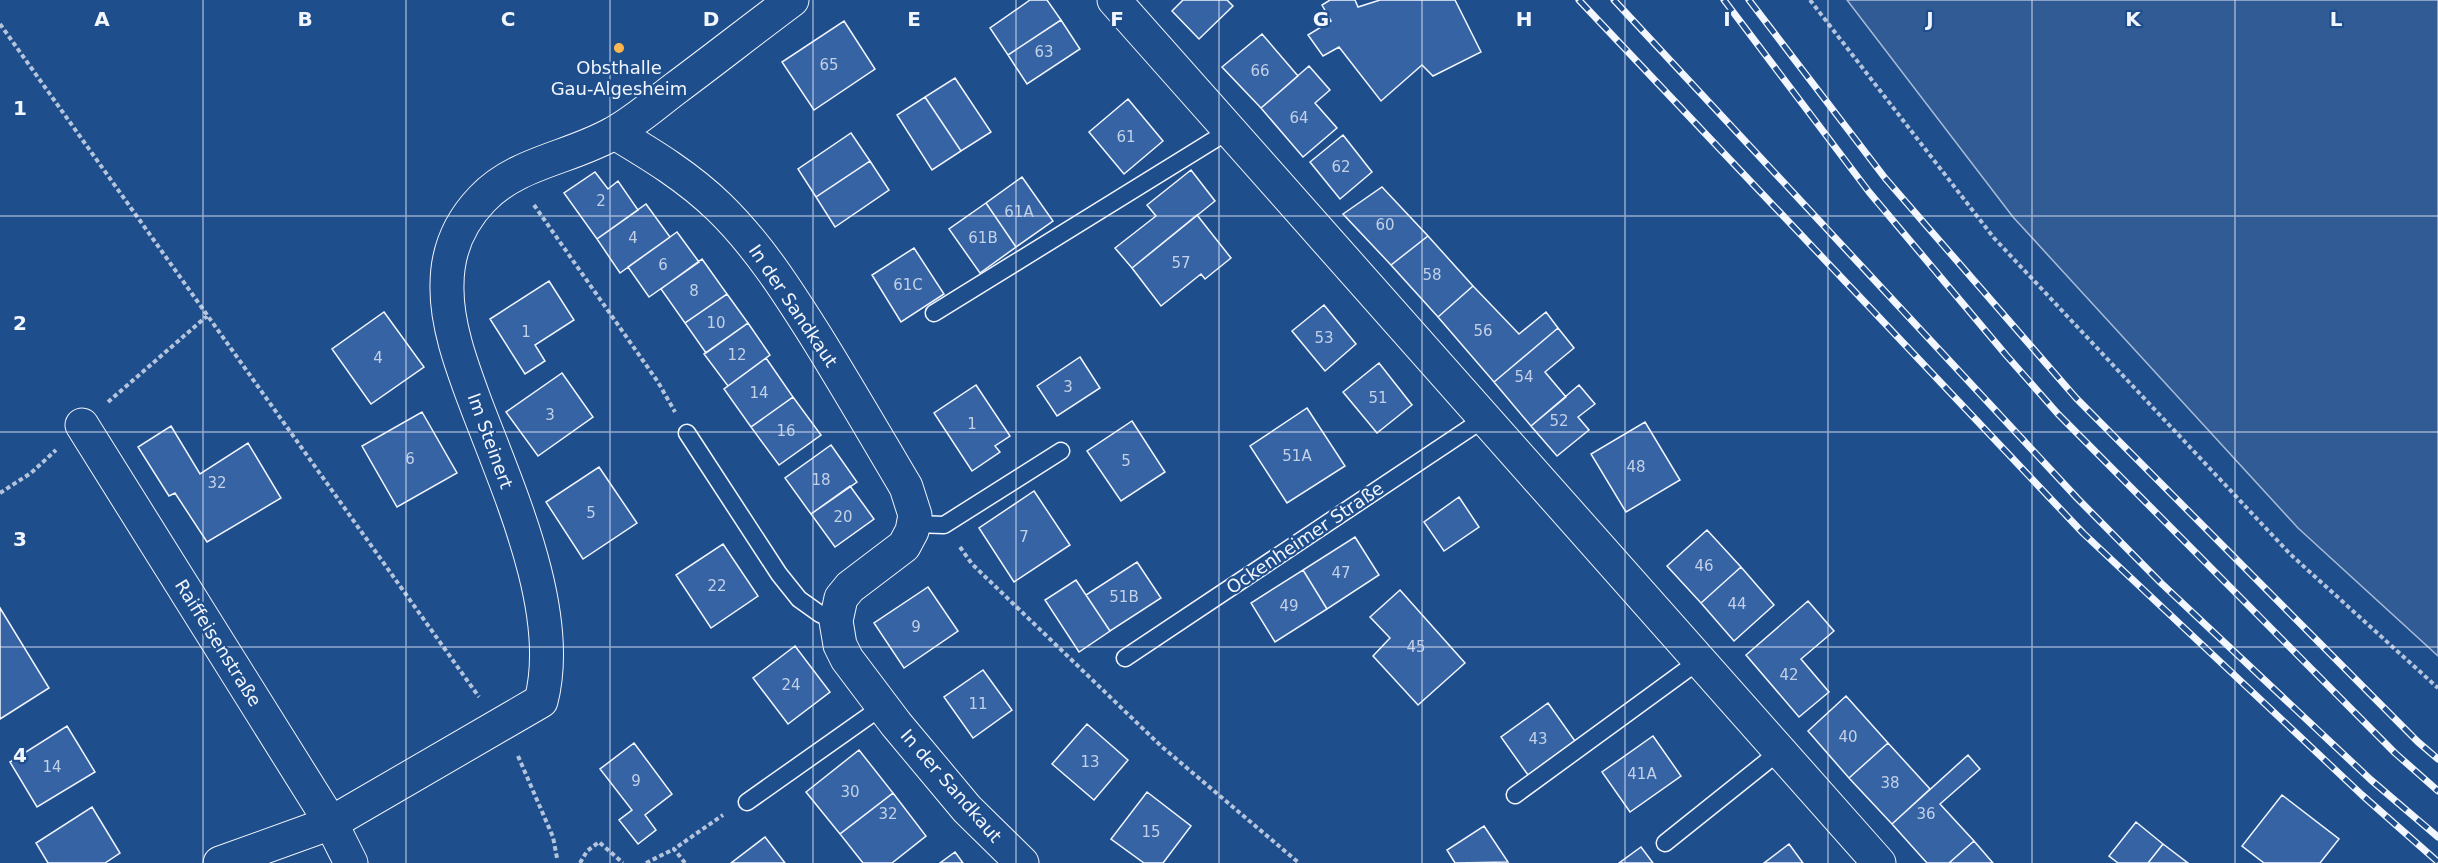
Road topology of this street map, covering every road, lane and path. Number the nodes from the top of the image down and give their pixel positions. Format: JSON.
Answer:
{"nodes":[{"id":1,"x":792,"y":0,"type":"edge"},
{"id":2,"x":1114,"y":0,"type":"edge"},
{"id":3,"x":1810,"y":0,"type":"edge"},
{"id":4,"x":0,"y":24,"type":"edge"},
{"id":5,"x":1230,"y":130,"type":"junction"},
{"id":6,"x":615,"y":133,"type":"junction"},
{"id":7,"x":510,"y":177,"type":"junction"},
{"id":8,"x":934,"y":313,"type":"dead end"},
{"id":9,"x":1485,"y":418,"type":"junction"},
{"id":10,"x":82,"y":425,"type":"dead end"},
{"id":11,"x":687,"y":433,"type":"joint"},
{"id":12,"x":1061,"y":451,"type":"dead end"},
{"id":13,"x":929,"y":524,"type":"junction"},
{"id":14,"x":836,"y":621,"type":"junction"},
{"id":15,"x":1125,"y":658,"type":"dead end"},
{"id":16,"x":1700,"y":660,"type":"junction"},
{"id":17,"x":2438,"y":687,"type":"edge"},
{"id":18,"x":883,"y":706,"type":"junction"},
{"id":19,"x":499,"y":725,"type":"junction"},
{"id":20,"x":1780,"y":752,"type":"junction"},
{"id":21,"x":1515,"y":795,"type":"dead end"},
{"id":22,"x":747,"y":802,"type":"joint"},
{"id":23,"x":331,"y":823,"type":"junction"},
{"id":24,"x":1665,"y":843,"type":"dead end"},
{"id":25,"x":675,"y":849,"type":"junction"},
{"id":26,"x":557,"y":858,"type":"dead end"},
{"id":27,"x":220,"y":863,"type":"edge"},
{"id":28,"x":351,"y":863,"type":"edge"},
{"id":29,"x":580,"y":863,"type":"edge"},
{"id":30,"x":623,"y":863,"type":"edge"},
{"id":31,"x":646,"y":863,"type":"edge"},
{"id":32,"x":685,"y":863,"type":"edge"},
{"id":33,"x":1022,"y":863,"type":"edge"},
{"id":34,"x":1299,"y":863,"type":"edge"},
{"id":35,"x":1879,"y":863,"type":"edge"}],
"edges":[{"from":1,"to":6,"type":"street","name":"Im Steinert"},
{"from":2,"to":5,"type":"street"},
{"from":3,"to":17,"type":"path"},
{"from":4,"to":19,"type":"path"},
{"from":5,"to":8,"type":"lane"},
{"from":5,"to":9,"type":"street"},
{"from":6,"to":7,"type":"street","name":"Im Steinert"},
{"from":6,"to":13,"type":"street","name":"In der Sandkaut"},
{"from":7,"to":11,"type":"path"},
{"from":7,"to":19,"type":"street","name":"Im Steinert"},
{"from":9,"to":15,"type":"lane","name":"Ockenheimer Straße"},
{"from":9,"to":16,"type":"street"},
{"from":10,"to":23,"type":"street","name":"Raiffeisenstraße"},
{"from":11,"to":14,"type":"lane"},
{"from":12,"to":13,"type":"lane"},
{"from":13,"to":14,"type":"street"},
{"from":13,"to":34,"type":"path"},
{"from":14,"to":18,"type":"street","name":"In der Sandkaut"},
{"from":16,"to":20,"type":"street"},
{"from":16,"to":21,"type":"lane"},
{"from":18,"to":22,"type":"lane"},
{"from":18,"to":33,"type":"street","name":"In der Sandkaut"},
{"from":19,"to":23,"type":"street","name":"Im Steinert"},
{"from":19,"to":26,"type":"path"},
{"from":20,"to":24,"type":"lane"},
{"from":20,"to":35,"type":"street"},
{"from":22,"to":25,"type":"path"},
{"from":23,"to":27,"type":"street","name":"Im Steinert"},
{"from":23,"to":28,"type":"street","name":"Raiffeisenstraße"},
{"from":25,"to":31,"type":"path"},
{"from":25,"to":32,"type":"path"},
{"from":29,"to":30,"type":"path"}]}
